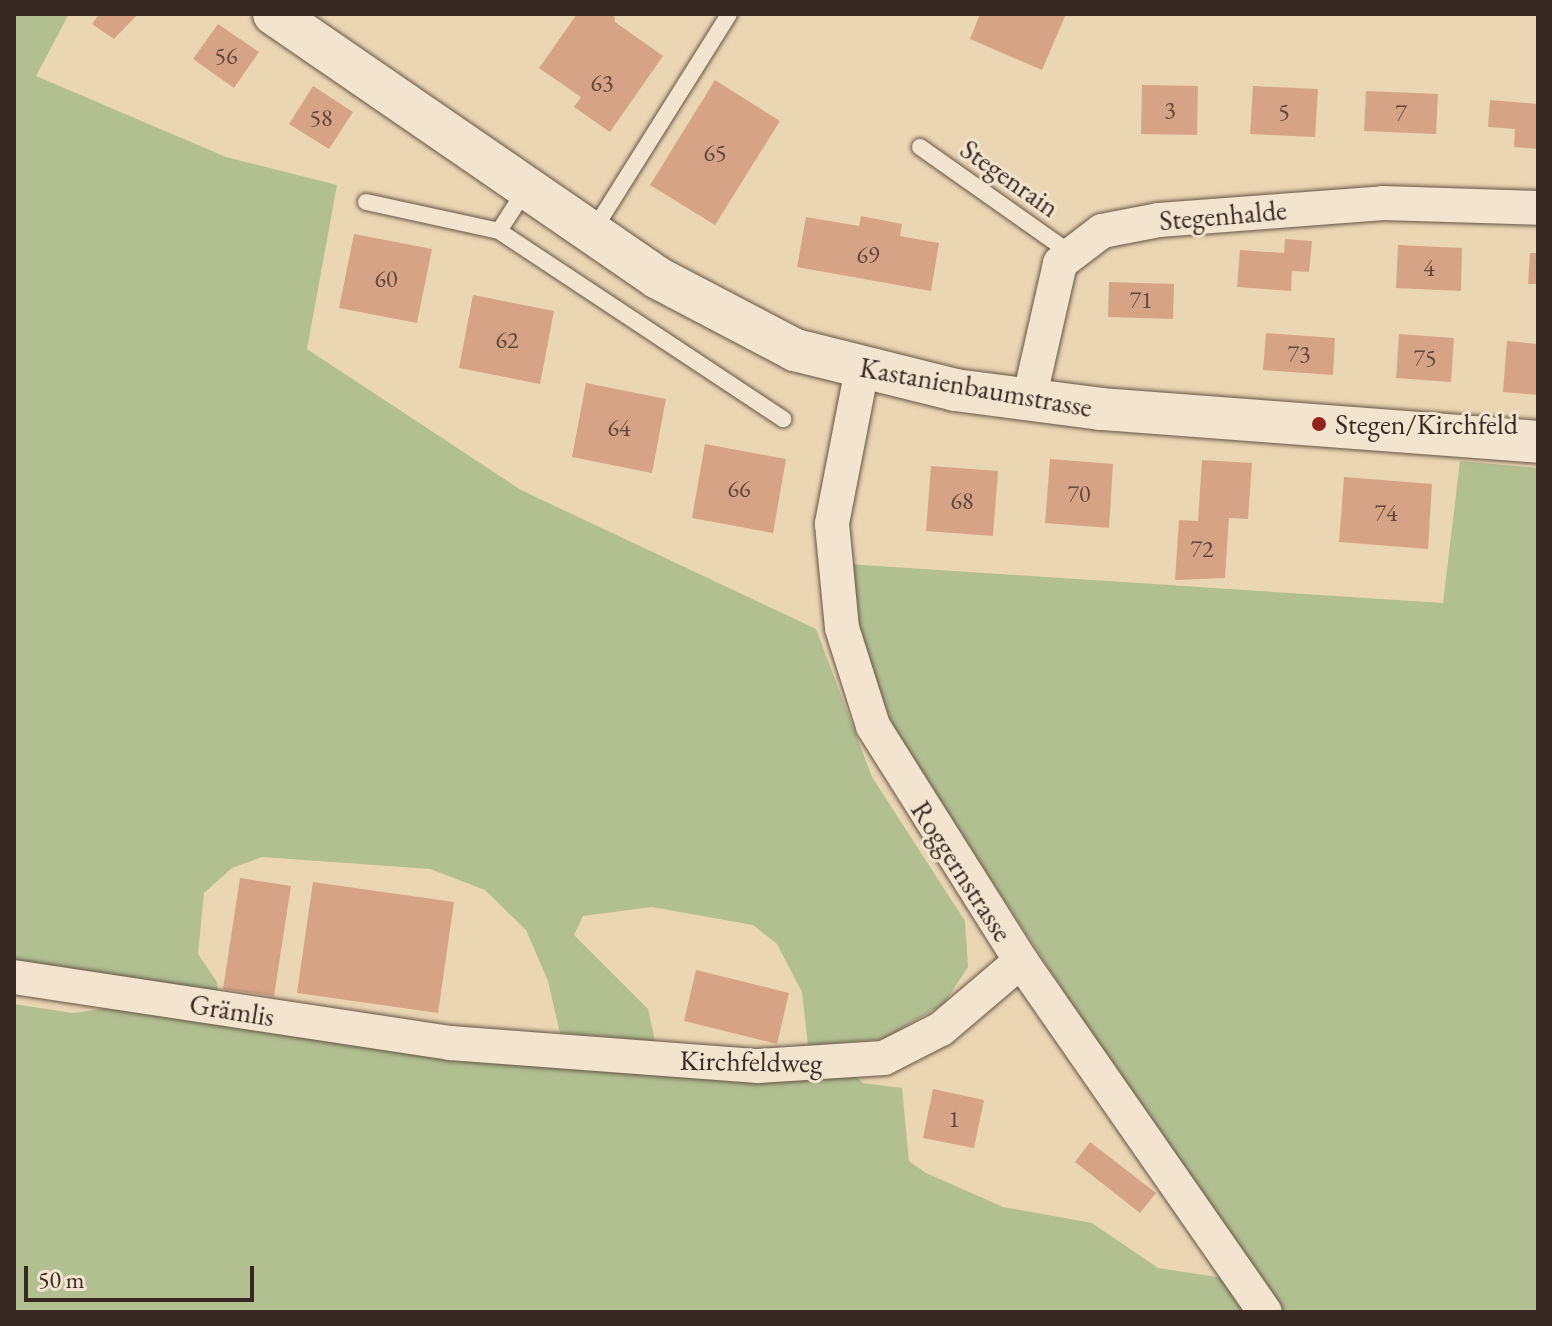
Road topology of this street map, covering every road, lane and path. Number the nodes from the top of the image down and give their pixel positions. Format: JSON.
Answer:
{"nodes":[{"id":1,"x":274,"y":14,"type":"edge"},
{"id":2,"x":729,"y":14,"type":"edge"},
{"id":3,"x":920,"y":147,"type":"dead end"},
{"id":4,"x":527,"y":188,"type":"junction"},
{"id":5,"x":366,"y":202,"type":"dead end"},
{"id":6,"x":1538,"y":208,"type":"edge"},
{"id":7,"x":499,"y":231,"type":"junction"},
{"id":8,"x":593,"y":232,"type":"junction"},
{"id":9,"x":1069,"y":252,"type":"junction"},
{"id":10,"x":862,"y":369,"type":"junction"},
{"id":11,"x":1029,"y":400,"type":"junction"},
{"id":12,"x":783,"y":419,"type":"dead end"},
{"id":13,"x":1538,"y":442,"type":"edge"},
{"id":14,"x":1021,"y":961,"type":"junction"},
{"id":15,"x":14,"y":977,"type":"edge"},
{"id":16,"x":450,"y":1043,"type":"joint"},
{"id":17,"x":1265,"y":1312,"type":"edge"}],
"edges":[{"from":1,"to":4,"type":"street","name":"Kastanienbaumstrasse"},
{"from":2,"to":8,"type":"lane"},
{"from":3,"to":9,"type":"lane","name":"Stegenrain"},
{"from":4,"to":7,"type":"lane"},
{"from":4,"to":8,"type":"street","name":"Kastanienbaumstrasse"},
{"from":5,"to":7,"type":"lane"},
{"from":6,"to":9,"type":"street","name":"Stegenhalde"},
{"from":7,"to":12,"type":"lane"},
{"from":8,"to":10,"type":"street","name":"Kastanienbaumstrasse"},
{"from":9,"to":11,"type":"street"},
{"from":10,"to":11,"type":"street","name":"Kastanienbaumstrasse"},
{"from":10,"to":14,"type":"street","name":"Roggernstrasse"},
{"from":11,"to":13,"type":"street","name":"Kastanienbaumstrasse"},
{"from":14,"to":16,"type":"street","name":"Kirchfeldweg"},
{"from":14,"to":17,"type":"street","name":"Roggernstrasse"},
{"from":15,"to":16,"type":"street","name":"Grämlis"}]}
